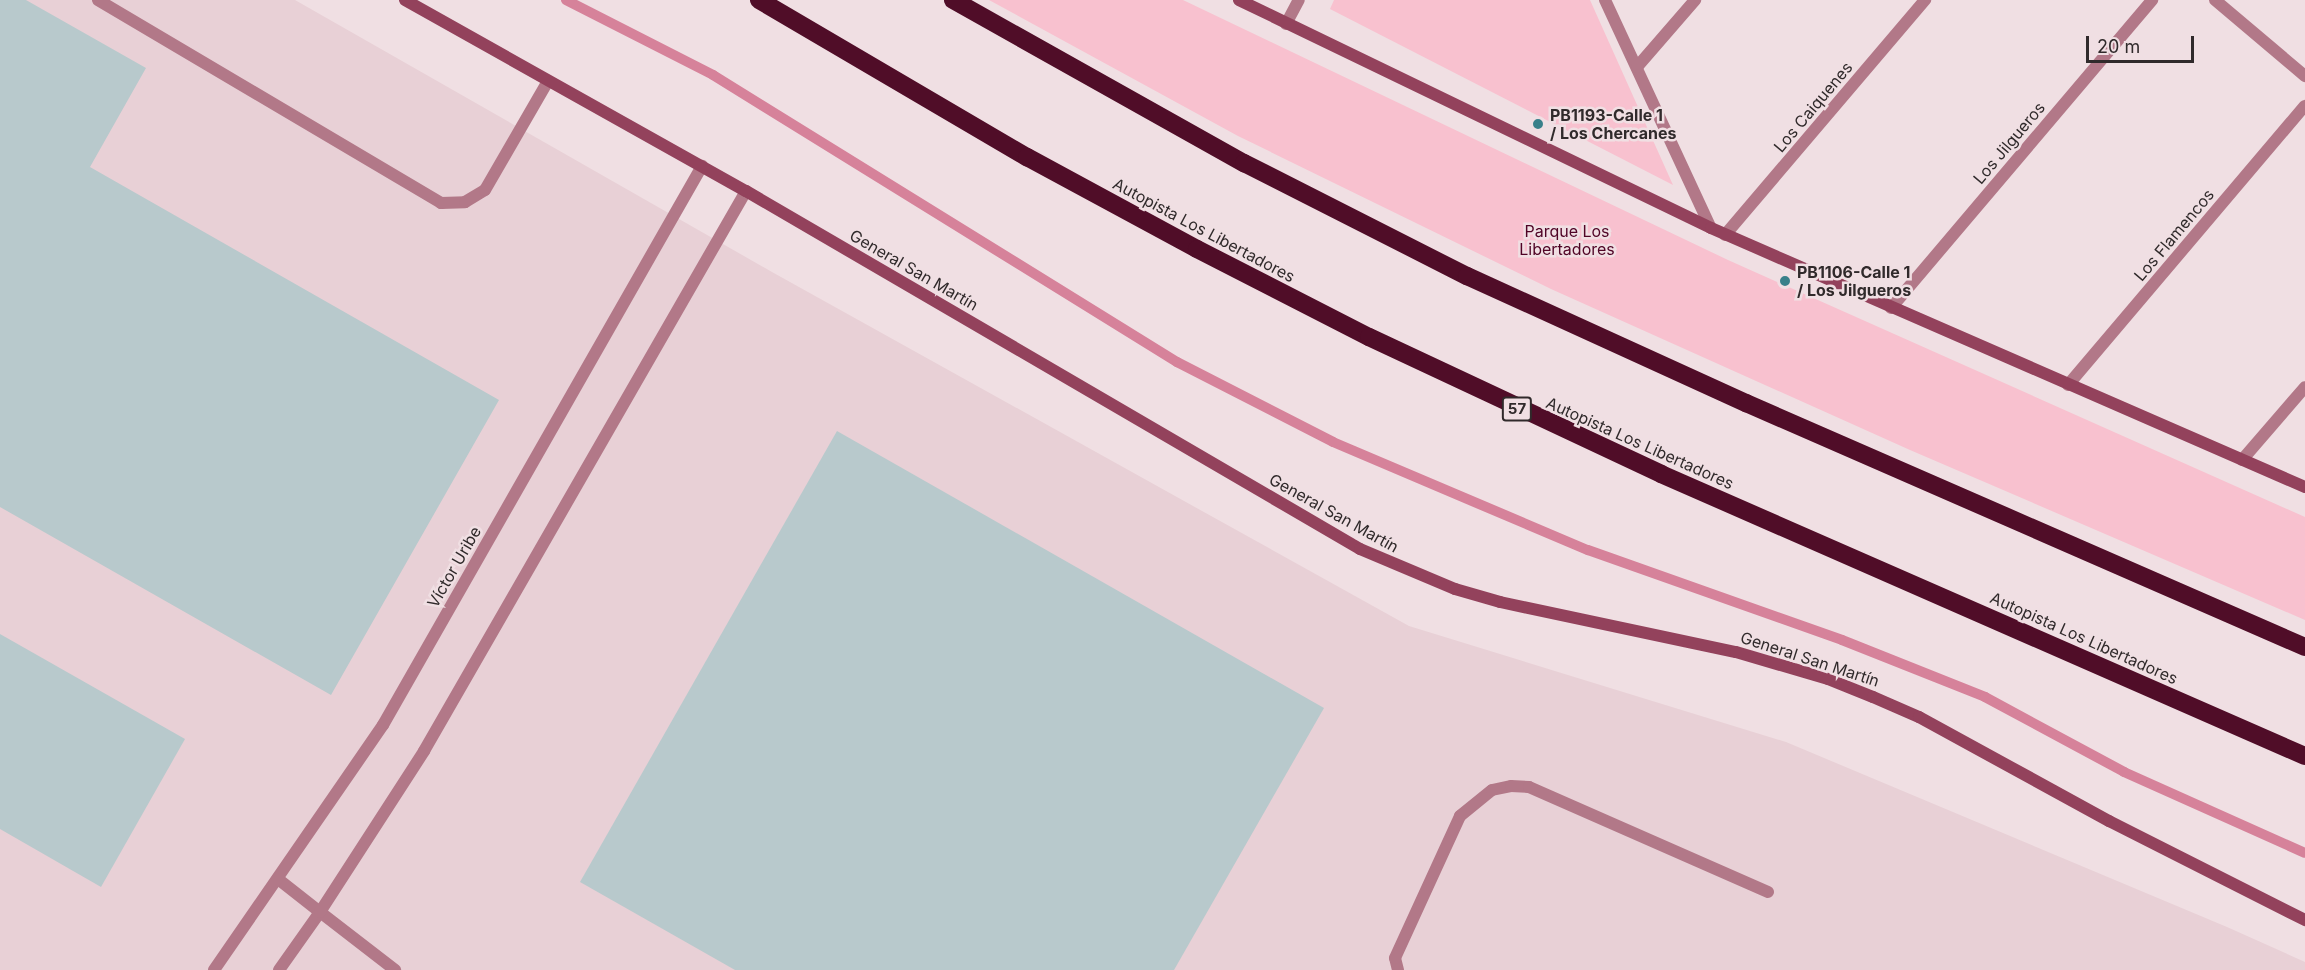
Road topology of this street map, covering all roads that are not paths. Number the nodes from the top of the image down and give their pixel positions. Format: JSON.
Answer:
{"nodes":[{"id":1,"x":98,"y":0,"type":"edge"},
{"id":2,"x":405,"y":0,"type":"edge"},
{"id":3,"x":759,"y":0,"type":"edge"},
{"id":4,"x":953,"y":0,"type":"edge"},
{"id":5,"x":1239,"y":0,"type":"edge"},
{"id":6,"x":1299,"y":0,"type":"edge"},
{"id":7,"x":1605,"y":0,"type":"edge"},
{"id":8,"x":1695,"y":0,"type":"edge"},
{"id":9,"x":1925,"y":0,"type":"edge"},
{"id":10,"x":2152,"y":0,"type":"edge"},
{"id":11,"x":2215,"y":0,"type":"edge"},
{"id":12,"x":1286,"y":24,"type":"junction"},
{"id":13,"x":1638,"y":68,"type":"junction"},
{"id":14,"x":2305,"y":76,"type":"edge"},
{"id":15,"x":548,"y":81,"type":"junction"},
{"id":16,"x":2305,"y":106,"type":"edge"},
{"id":17,"x":702,"y":166,"type":"junction"},
{"id":18,"x":746,"y":191,"type":"junction"},
{"id":19,"x":1711,"y":228,"type":"junction"},
{"id":20,"x":1725,"y":235,"type":"junction"},
{"id":21,"x":1891,"y":308,"type":"junction"},
{"id":22,"x":2068,"y":385,"type":"junction"},
{"id":23,"x":2305,"y":387,"type":"edge"},
{"id":24,"x":2242,"y":460,"type":"junction"},
{"id":25,"x":2305,"y":488,"type":"edge"},
{"id":26,"x":2305,"y":647,"type":"edge"},
{"id":27,"x":2305,"y":756,"type":"edge"},
{"id":28,"x":278,"y":879,"type":"junction"},
{"id":29,"x":1768,"y":892,"type":"dead end"},
{"id":30,"x":320,"y":912,"type":"junction"},
{"id":31,"x":2305,"y":920,"type":"edge"},
{"id":32,"x":214,"y":970,"type":"edge"},
{"id":33,"x":279,"y":970,"type":"edge"},
{"id":34,"x":395,"y":970,"type":"edge"},
{"id":35,"x":1398,"y":970,"type":"edge"}],
"edges":[{"from":1,"to":15,"type":"street"},
{"from":2,"to":15,"type":"street","name":"General San Martín"},
{"from":3,"to":27,"type":"highway","name":"Autopista Los Libertadores","number":"57"},
{"from":4,"to":26,"type":"highway"},
{"from":5,"to":12,"type":"street"},
{"from":6,"to":12,"type":"street"},
{"from":7,"to":13,"type":"street"},
{"from":8,"to":13,"type":"street"},
{"from":9,"to":20,"type":"street","name":"Los Caiquenes"},
{"from":10,"to":21,"type":"street","name":"Los Jilgueros"},
{"from":11,"to":14,"type":"street"},
{"from":12,"to":19,"type":"street"},
{"from":13,"to":19,"type":"street"},
{"from":15,"to":17,"type":"street","name":"General San Martín"},
{"from":16,"to":22,"type":"street","name":"Los Flamencos"},
{"from":17,"to":18,"type":"street","name":"General San Martín"},
{"from":17,"to":28,"type":"street","name":"Víctor Uribe"},
{"from":18,"to":30,"type":"street"},
{"from":18,"to":31,"type":"street","name":"General San Martín"},
{"from":19,"to":20,"type":"street"},
{"from":20,"to":21,"type":"street"},
{"from":21,"to":22,"type":"street"},
{"from":22,"to":24,"type":"street"},
{"from":23,"to":24,"type":"street"},
{"from":24,"to":25,"type":"street"},
{"from":28,"to":30,"type":"street"},
{"from":28,"to":32,"type":"street","name":"Víctor Uribe"},
{"from":29,"to":35,"type":"street"},
{"from":30,"to":33,"type":"street"},
{"from":30,"to":34,"type":"street"}]}
